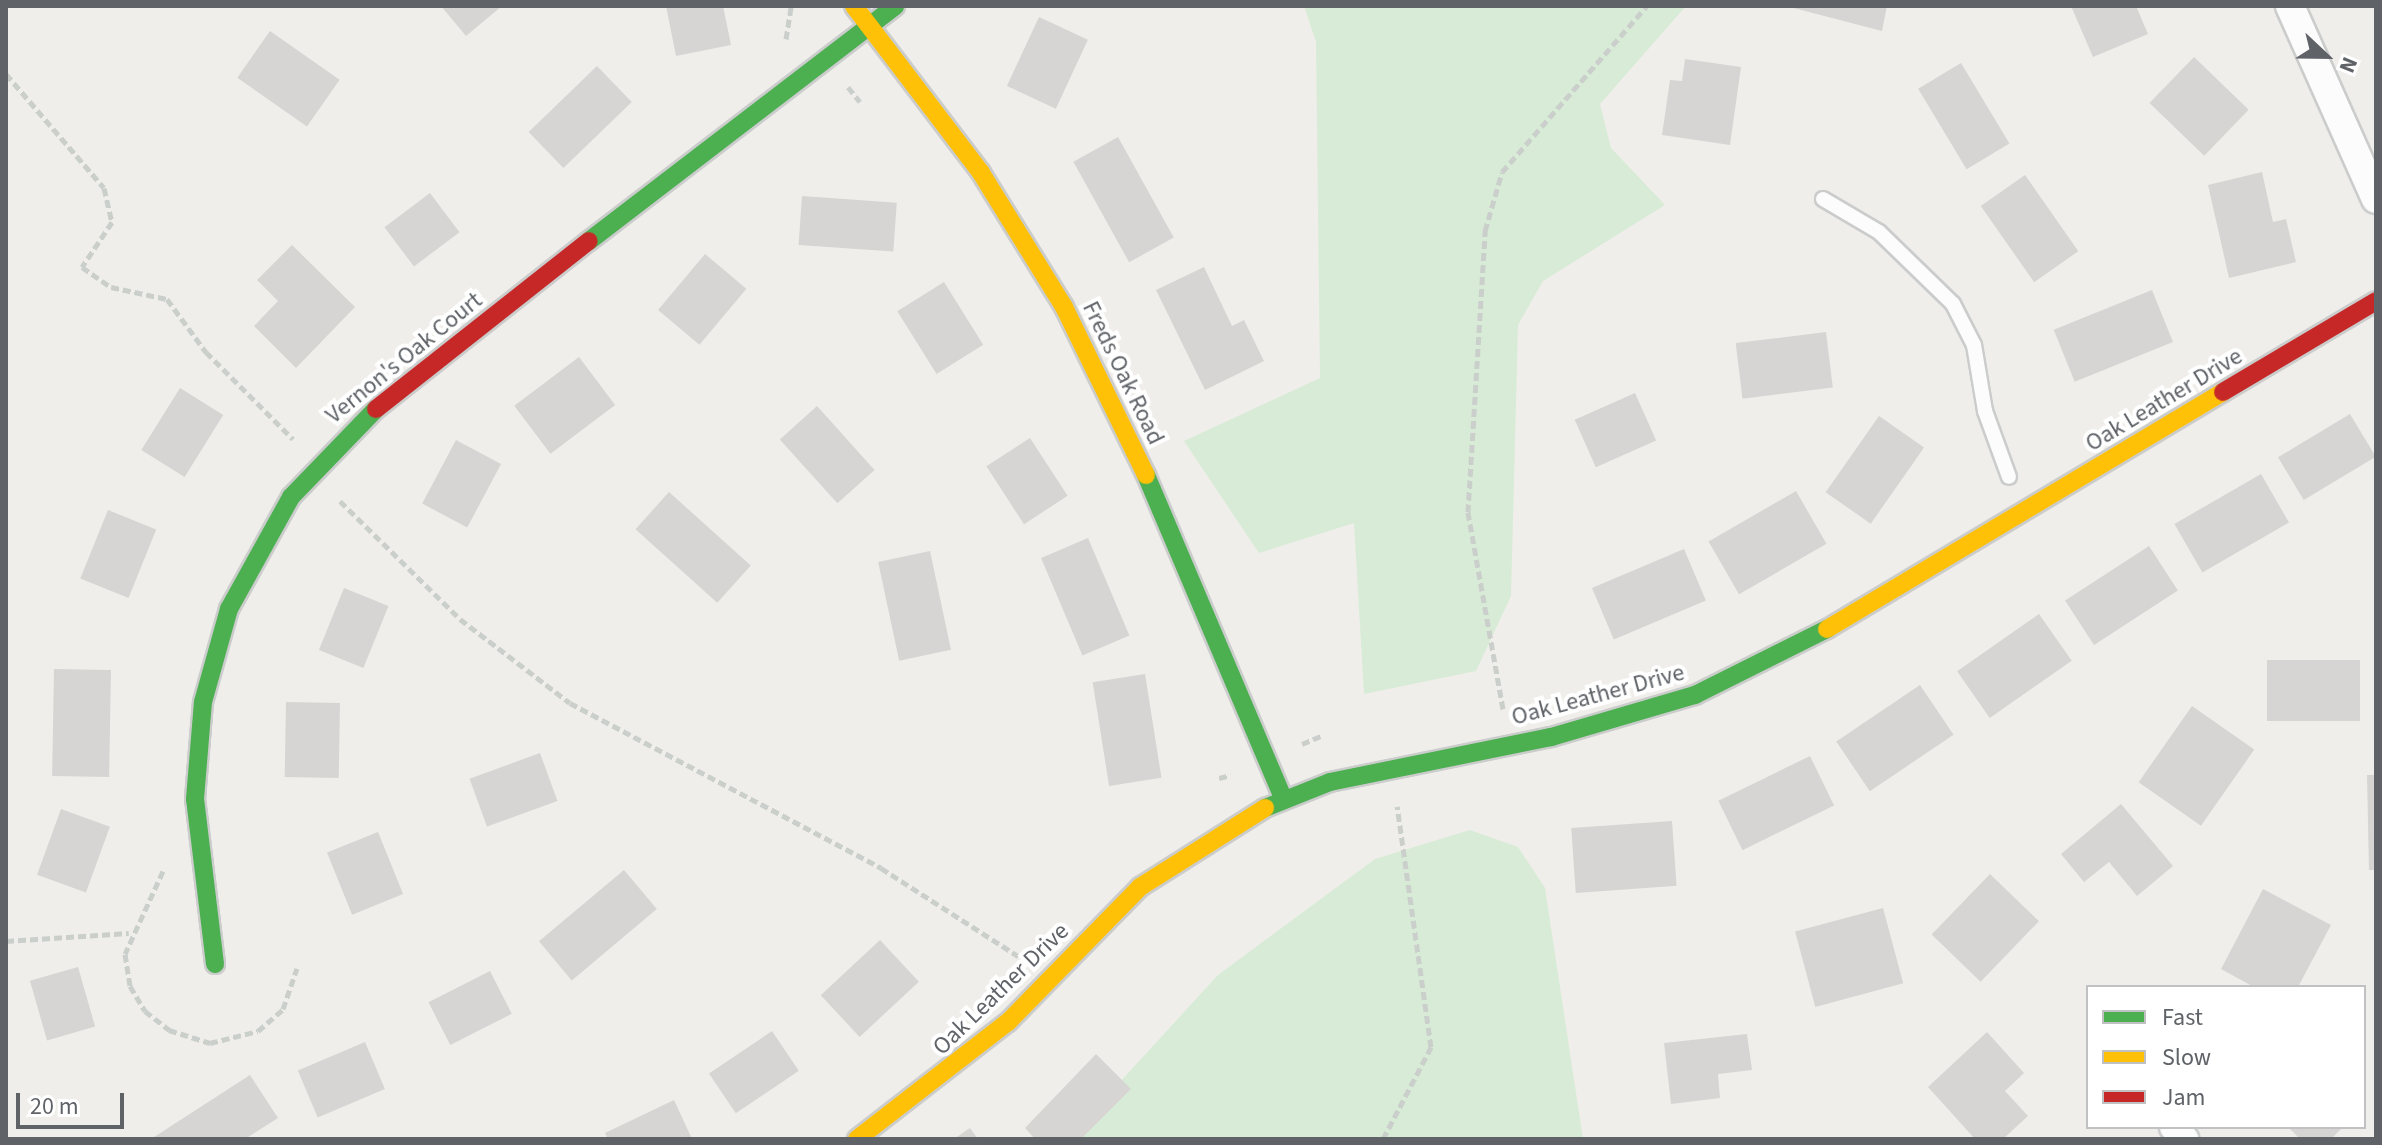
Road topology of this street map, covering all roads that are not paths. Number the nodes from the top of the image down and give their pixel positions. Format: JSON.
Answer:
{"nodes":[{"id":1,"x":854,"y":6,"type":"edge"},
{"id":2,"x":895,"y":6,"type":"edge"},
{"id":3,"x":2290,"y":6,"type":"edge"},
{"id":4,"x":870,"y":26,"type":"junction"},
{"id":5,"x":1823,"y":199,"type":"dead end"},
{"id":6,"x":2376,"y":199,"type":"edge"},
{"id":7,"x":2376,"y":301,"type":"edge"},
{"id":8,"x":2009,"y":477,"type":"dead end"},
{"id":9,"x":1283,"y":797,"type":"junction"},
{"id":10,"x":215,"y":964,"type":"dead end"},
{"id":11,"x":857,"y":1139,"type":"edge"}],
"edges":[{"from":1,"to":4,"type":"street","name":"Freds Oak Road"},
{"from":2,"to":4,"type":"street","name":"Vernon's Oak Court"},
{"from":3,"to":6,"type":"street"},
{"from":4,"to":9,"type":"street","name":"Freds Oak Road"},
{"from":4,"to":10,"type":"street","name":"Vernon's Oak Court"},
{"from":5,"to":8,"type":"lane"},
{"from":7,"to":9,"type":"street","name":"Oak Leather Drive"},
{"from":9,"to":11,"type":"street","name":"Oak Leather Drive"}]}
